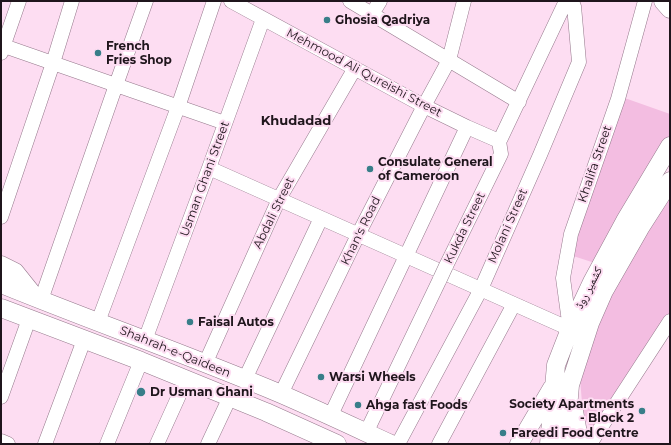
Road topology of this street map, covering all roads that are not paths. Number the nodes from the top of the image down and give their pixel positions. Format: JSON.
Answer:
{"nodes":[{"id":1,"x":19,"y":1,"type":"edge"},
{"id":2,"x":72,"y":1,"type":"edge"},
{"id":3,"x":146,"y":1,"type":"edge"},
{"id":4,"x":214,"y":1,"type":"edge"},
{"id":5,"x":231,"y":1,"type":"edge"},
{"id":6,"x":350,"y":1,"type":"edge"},
{"id":7,"x":380,"y":1,"type":"edge"},
{"id":8,"x":464,"y":1,"type":"edge"},
{"id":9,"x":566,"y":1,"type":"edge"},
{"id":10,"x":645,"y":1,"type":"edge"},
{"id":11,"x":663,"y":1,"type":"edge"},
{"id":12,"x":670,"y":9,"type":"edge"},
{"id":13,"x":372,"y":14,"type":"junction"},
{"id":14,"x":263,"y":18,"type":"junction"},
{"id":15,"x":2,"y":50,"type":"edge"},
{"id":16,"x":449,"y":60,"type":"junction"},
{"id":17,"x":53,"y":63,"type":"junction"},
{"id":18,"x":355,"y":68,"type":"junction"},
{"id":19,"x":116,"y":85,"type":"junction"},
{"id":20,"x":519,"y":102,"type":"junction"},
{"id":21,"x":424,"y":106,"type":"junction"},
{"id":22,"x":178,"y":107,"type":"junction"},
{"id":23,"x":225,"y":123,"type":"junction"},
{"id":24,"x":467,"y":127,"type":"junction"},
{"id":25,"x":499,"y":141,"type":"junction"},
{"id":26,"x":670,"y":146,"type":"edge"},
{"id":27,"x":209,"y":168,"type":"junction"},
{"id":28,"x":670,"y":181,"type":"edge"},
{"id":29,"x":279,"y":199,"type":"junction"},
{"id":30,"x":1,"y":217,"type":"edge"},
{"id":31,"x":321,"y":218,"type":"junction"},
{"id":32,"x":358,"y":235,"type":"junction"},
{"id":33,"x":406,"y":256,"type":"junction"},
{"id":34,"x":1,"y":265,"type":"edge"},
{"id":35,"x":1,"y":284,"type":"edge"},
{"id":36,"x":480,"y":289,"type":"junction"},
{"id":37,"x":38,"y":299,"type":"junction"},
{"id":38,"x":514,"y":304,"type":"junction"},
{"id":39,"x":1,"y":308,"type":"edge"},
{"id":40,"x":29,"y":319,"type":"junction"},
{"id":41,"x":98,"y":322,"type":"junction"},
{"id":42,"x":668,"y":327,"type":"edge"},
{"id":43,"x":570,"y":329,"type":"junction"},
{"id":44,"x":84,"y":340,"type":"junction"},
{"id":45,"x":145,"y":340,"type":"junction"},
{"id":46,"x":141,"y":361,"type":"junction"},
{"id":47,"x":205,"y":364,"type":"junction"},
{"id":48,"x":244,"y":379,"type":"junction"},
{"id":49,"x":186,"y":380,"type":"junction"},
{"id":50,"x":562,"y":384,"type":"junction"},
{"id":51,"x":281,"y":394,"type":"junction"},
{"id":52,"x":1,"y":397,"type":"edge"},
{"id":53,"x":230,"y":398,"type":"junction"},
{"id":54,"x":330,"y":417,"type":"junction"},
{"id":55,"x":366,"y":433,"type":"junction"},
{"id":56,"x":316,"y":440,"type":"edge"},
{"id":57,"x":1,"y":441,"type":"edge"},
{"id":58,"x":8,"y":444,"type":"edge"},
{"id":59,"x":45,"y":444,"type":"edge"},
{"id":60,"x":107,"y":444,"type":"edge"},
{"id":61,"x":157,"y":444,"type":"edge"},
{"id":62,"x":208,"y":444,"type":"edge"},
{"id":63,"x":337,"y":444,"type":"edge"},
{"id":64,"x":391,"y":444,"type":"edge"},
{"id":65,"x":398,"y":444,"type":"edge"},
{"id":66,"x":439,"y":444,"type":"edge"},
{"id":67,"x":519,"y":444,"type":"edge"},
{"id":68,"x":549,"y":444,"type":"edge"},
{"id":69,"x":564,"y":444,"type":"edge"},
{"id":70,"x":580,"y":444,"type":"edge"},
{"id":71,"x":590,"y":444,"type":"edge"}],
"edges":[{"from":1,"to":15,"type":"street"},
{"from":2,"to":17,"type":"street"},
{"from":3,"to":19,"type":"street"},
{"from":4,"to":22,"type":"street"},
{"from":5,"to":14,"type":"street","name":"Mehmood Ali Qureishi Street"},
{"from":6,"to":13,"type":"street"},
{"from":7,"to":13,"type":"street"},
{"from":8,"to":16,"type":"street","name":"Khan's Road"},
{"from":9,"to":20,"type":"street","name":"Kukda Street"},
{"from":9,"to":36,"type":"street","name":"Molani Street"},
{"from":10,"to":43,"type":"street","name":"Khalifa Street"},
{"from":11,"to":12,"type":"main road"},
{"from":13,"to":16,"type":"street"},
{"from":14,"to":18,"type":"street","name":"Mehmood Ali Qureishi Street"},
{"from":14,"to":23,"type":"street","name":"Usman Ghani Street"},
{"from":15,"to":17,"type":"street"},
{"from":16,"to":20,"type":"street"},
{"from":16,"to":21,"type":"street","name":"Khan's Road"},
{"from":17,"to":19,"type":"street"},
{"from":17,"to":30,"type":"street"},
{"from":18,"to":21,"type":"street","name":"Mehmood Ali Qureishi Street"},
{"from":18,"to":29,"type":"street","name":"Abdali Street"},
{"from":19,"to":22,"type":"street"},
{"from":19,"to":37,"type":"street"},
{"from":20,"to":25,"type":"street","name":"Kukda Street"},
{"from":21,"to":24,"type":"street","name":"Mehmood Ali Qureishi Street"},
{"from":21,"to":32,"type":"street","name":"Khan's Road"},
{"from":22,"to":23,"type":"street"},
{"from":22,"to":41,"type":"street"},
{"from":23,"to":27,"type":"street","name":"Usman Ghani Street"},
{"from":24,"to":25,"type":"street","name":"Mehmood Ali Qureishi Street"},
{"from":24,"to":33,"type":"street"},
{"from":25,"to":55,"type":"street","name":"Kukda Street"},
{"from":26,"to":43,"type":"main road","name":"کشمیر روڈ"},
{"from":27,"to":29,"type":"street"},
{"from":27,"to":45,"type":"street","name":"Usman Ghani Street"},
{"from":28,"to":50,"type":"main road","name":"کشمیر روڈ"},
{"from":29,"to":31,"type":"street"},
{"from":29,"to":47,"type":"street","name":"Abdali Street"},
{"from":31,"to":32,"type":"street"},
{"from":31,"to":48,"type":"street"},
{"from":32,"to":33,"type":"street"},
{"from":32,"to":51,"type":"street","name":"Khan's Road"},
{"from":33,"to":36,"type":"street"},
{"from":33,"to":54,"type":"street"},
{"from":34,"to":37,"type":"main road"},
{"from":35,"to":37,"type":"main road","name":"Shahrah-e-Qaideen"},
{"from":36,"to":38,"type":"street"},
{"from":36,"to":65,"type":"street","name":"Molani Street"},
{"from":37,"to":41,"type":"main road","name":"Shahrah-e-Qaideen"},
{"from":38,"to":43,"type":"street"},
{"from":38,"to":66,"type":"street"},
{"from":39,"to":40,"type":"main road","name":"Shahrah-e-Qaideen"},
{"from":40,"to":44,"type":"main road","name":"Shahrah-e-Qaideen"},
{"from":40,"to":52,"type":"street"},
{"from":41,"to":45,"type":"main road","name":"Shahrah-e-Qaideen"},
{"from":42,"to":71,"type":"street"},
{"from":43,"to":50,"type":"main road","name":"کشمیر روڈ"},
{"from":44,"to":46,"type":"main road","name":"Shahrah-e-Qaideen"},
{"from":44,"to":59,"type":"street"},
{"from":45,"to":47,"type":"main road","name":"Shahrah-e-Qaideen"},
{"from":46,"to":49,"type":"main road","name":"Shahrah-e-Qaideen"},
{"from":46,"to":60,"type":"street"},
{"from":47,"to":48,"type":"main road","name":"Shahrah-e-Qaideen"},
{"from":48,"to":51,"type":"main road","name":"Shahrah-e-Qaideen"},
{"from":49,"to":53,"type":"main road","name":"Shahrah-e-Qaideen"},
{"from":49,"to":61,"type":"street"},
{"from":50,"to":67,"type":"main road"},
{"from":50,"to":68,"type":"main road","name":"کشمیر روڈ"},
{"from":50,"to":69,"type":"main road","name":"کشمیر روڈ"},
{"from":50,"to":70,"type":"main road"},
{"from":51,"to":54,"type":"main road","name":"Shahrah-e-Qaideen"},
{"from":53,"to":56,"type":"main road","name":"Shahrah-e-Qaideen"},
{"from":53,"to":62,"type":"street"},
{"from":54,"to":55,"type":"main road","name":"Shahrah-e-Qaideen"},
{"from":55,"to":64,"type":"main road","name":"Shahrah-e-Qaideen"},
{"from":56,"to":63,"type":"main road","name":"Shahrah-e-Qaideen"},
{"from":57,"to":58,"type":"street"}]}
